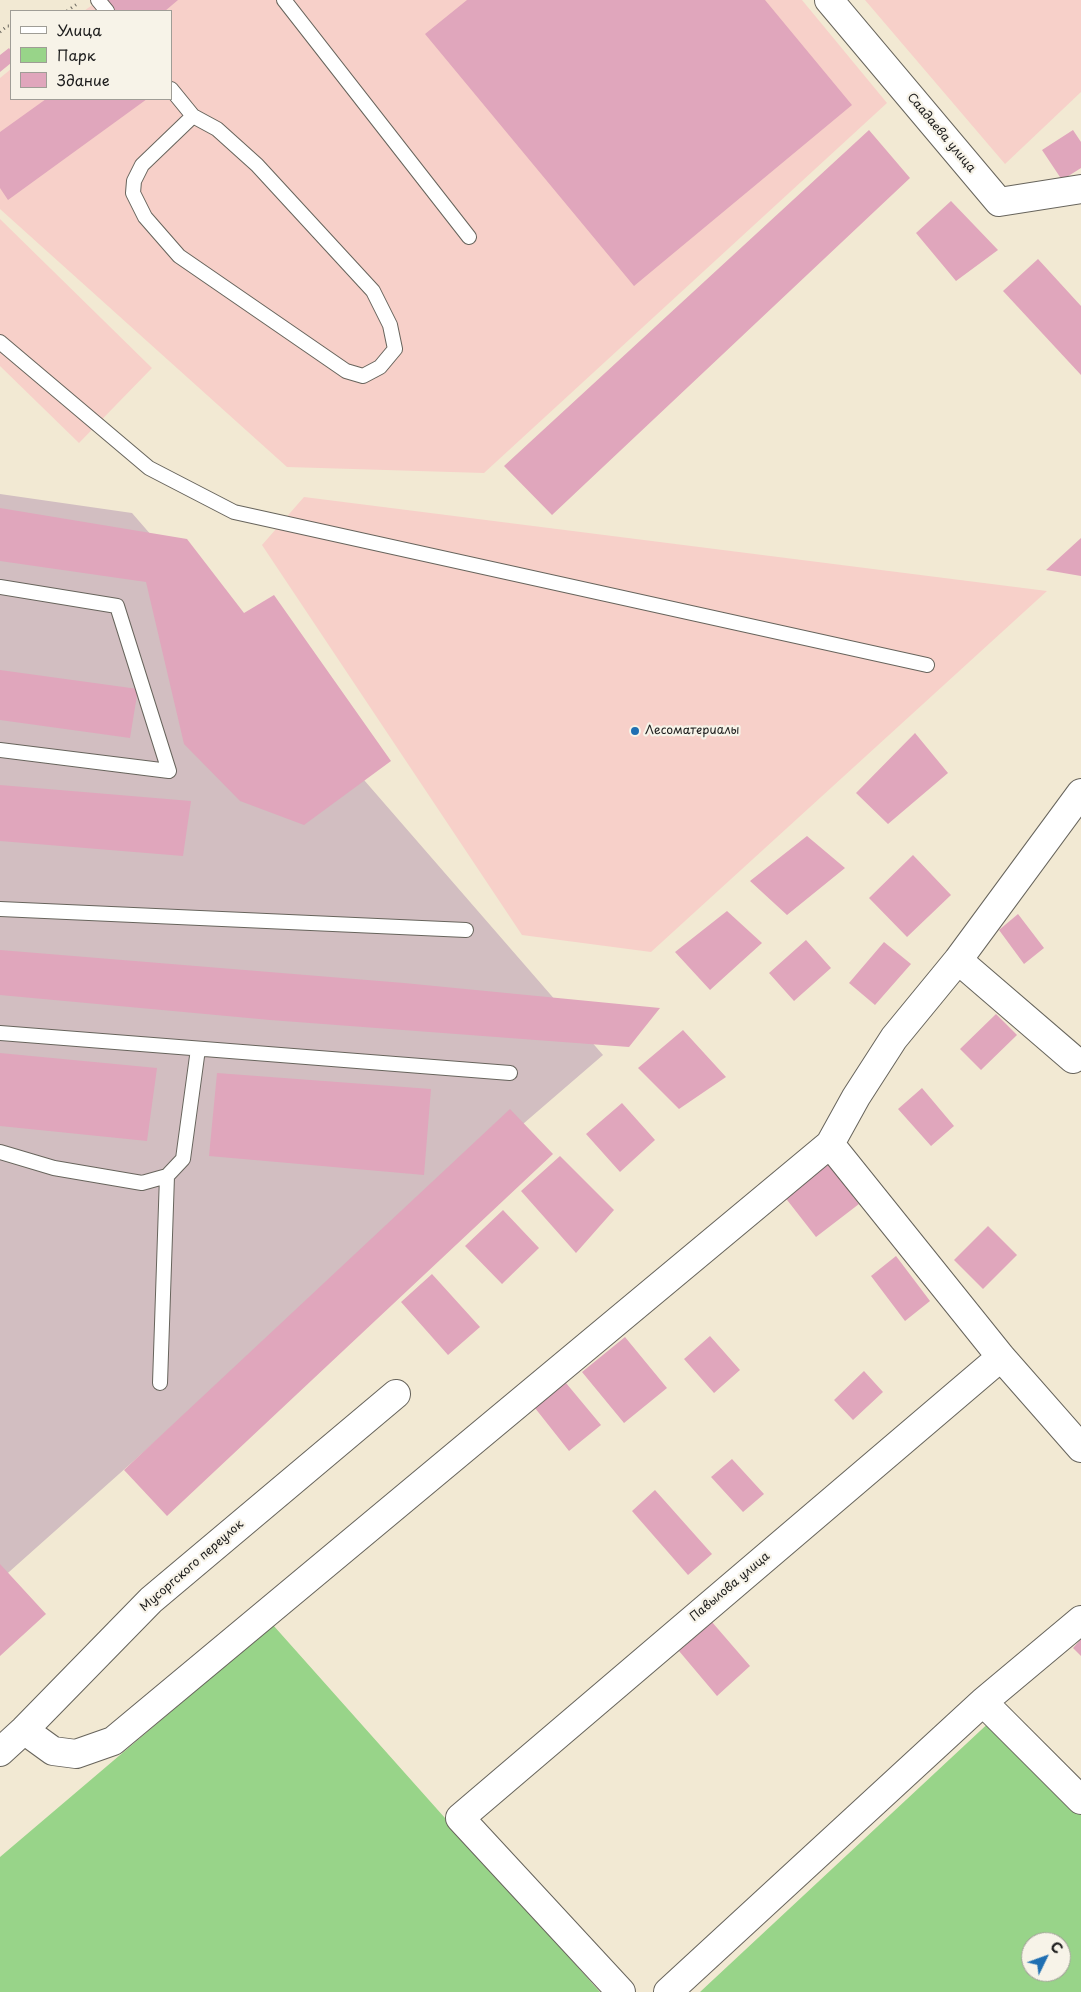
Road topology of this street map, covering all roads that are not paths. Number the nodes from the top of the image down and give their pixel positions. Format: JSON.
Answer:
{"nodes":[{"id":1,"x":98,"y":0,"type":"edge"},
{"id":2,"x":284,"y":0,"type":"edge"},
{"id":3,"x":829,"y":0,"type":"edge"},
{"id":4,"x":106,"y":10,"type":"edge"},
{"id":5,"x":172,"y":90,"type":"edge"},
{"id":6,"x":194,"y":116,"type":"junction"},
{"id":7,"x":1081,"y":190,"type":"edge"},
{"id":8,"x":469,"y":237,"type":"dead end"},
{"id":9,"x":0,"y":342,"type":"edge"},
{"id":10,"x":0,"y":587,"type":"edge"},
{"id":11,"x":927,"y":665,"type":"dead end"},
{"id":12,"x":0,"y":750,"type":"edge"},
{"id":13,"x":1081,"y":793,"type":"edge"},
{"id":14,"x":0,"y":908,"type":"edge"},
{"id":15,"x":466,"y":930,"type":"dead end"},
{"id":16,"x":958,"y":960,"type":"junction"},
{"id":17,"x":0,"y":1032,"type":"edge"},
{"id":18,"x":198,"y":1048,"type":"junction"},
{"id":19,"x":1078,"y":1060,"type":"edge"},
{"id":20,"x":510,"y":1073,"type":"dead end"},
{"id":21,"x":830,"y":1144,"type":"junction"},
{"id":22,"x":0,"y":1152,"type":"edge"},
{"id":23,"x":167,"y":1176,"type":"junction"},
{"id":24,"x":1001,"y":1356,"type":"junction"},
{"id":25,"x":160,"y":1383,"type":"dead end"},
{"id":26,"x":396,"y":1394,"type":"dead end"},
{"id":27,"x":1081,"y":1448,"type":"edge"},
{"id":28,"x":1081,"y":1620,"type":"edge"},
{"id":29,"x":983,"y":1702,"type":"junction"},
{"id":30,"x":24,"y":1730,"type":"junction"},
{"id":31,"x":0,"y":1752,"type":"edge"},
{"id":32,"x":1081,"y":1800,"type":"edge"},
{"id":33,"x":622,"y":1992,"type":"edge"},
{"id":34,"x":668,"y":1992,"type":"edge"}],
"edges":[{"from":1,"to":4,"type":"lane"},
{"from":2,"to":8,"type":"lane"},
{"from":3,"to":7,"type":"street","name":"Саадаева улица"},
{"from":5,"to":6,"type":"lane"},
{"from":6,"to":6,"type":"lane"},
{"from":9,"to":11,"type":"lane"},
{"from":10,"to":12,"type":"lane"},
{"from":13,"to":16,"type":"street"},
{"from":14,"to":15,"type":"lane"},
{"from":16,"to":19,"type":"street"},
{"from":16,"to":21,"type":"street"},
{"from":17,"to":18,"type":"lane"},
{"from":18,"to":20,"type":"lane"},
{"from":18,"to":23,"type":"lane"},
{"from":21,"to":24,"type":"street"},
{"from":21,"to":30,"type":"street"},
{"from":22,"to":23,"type":"lane"},
{"from":23,"to":25,"type":"lane"},
{"from":24,"to":27,"type":"street"},
{"from":24,"to":33,"type":"street","name":"Павылова улица"},
{"from":26,"to":30,"type":"street","name":"Мусоргского переулок"},
{"from":28,"to":29,"type":"street"},
{"from":29,"to":32,"type":"street"},
{"from":29,"to":34,"type":"street"},
{"from":30,"to":31,"type":"street","name":"Мусоргского переулок"}]}
